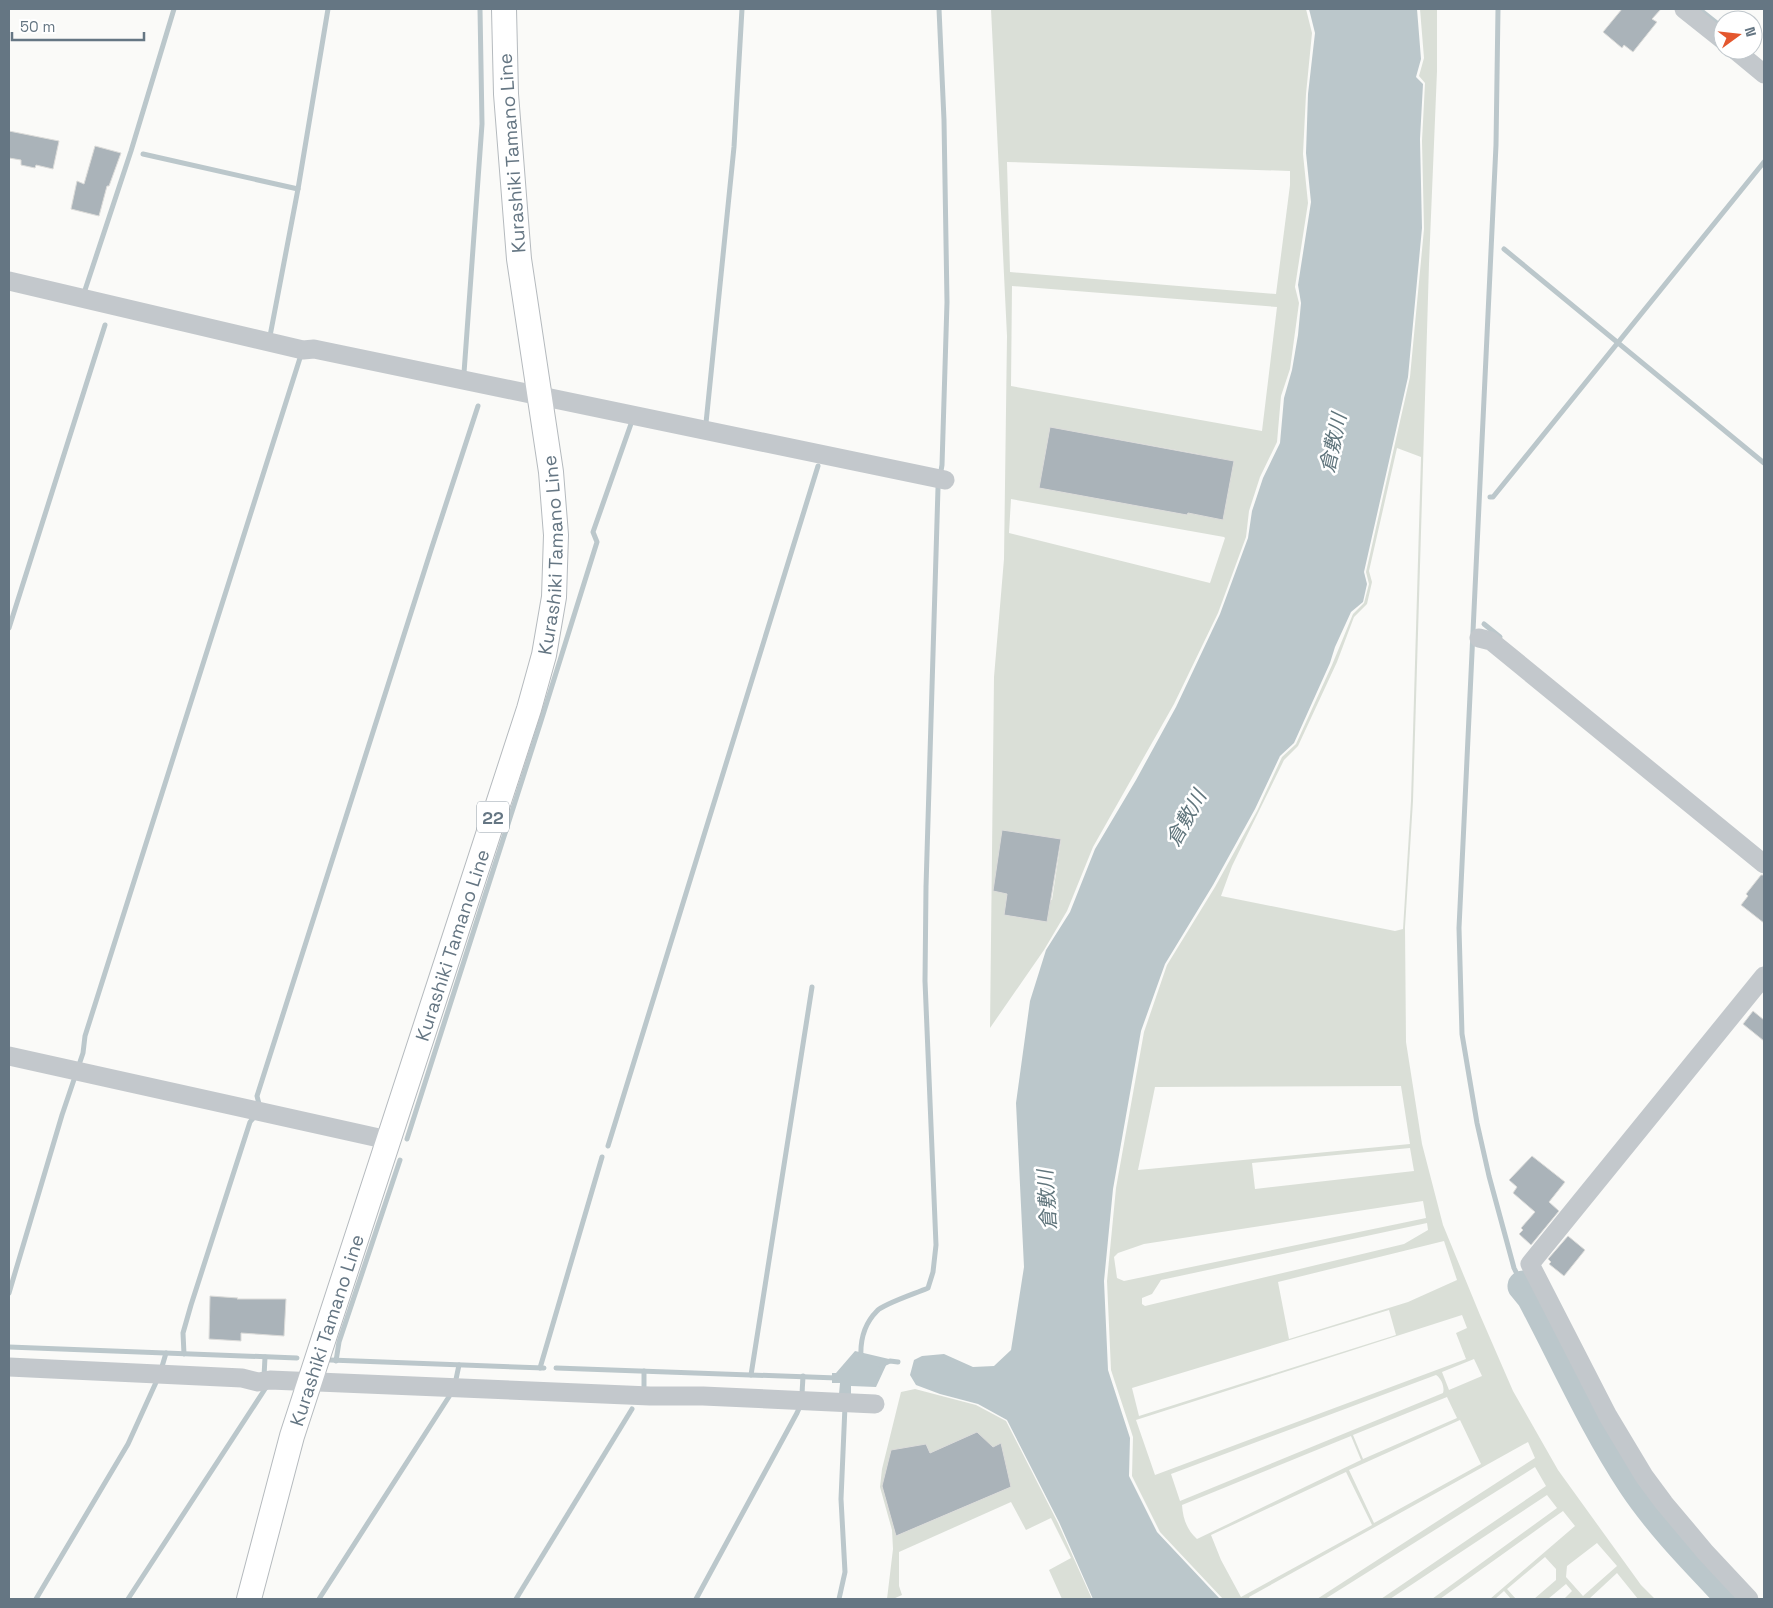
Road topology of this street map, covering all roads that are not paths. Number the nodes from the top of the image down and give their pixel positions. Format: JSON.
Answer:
{"nodes":[{"id":1,"x":504,"y":9,"type":"edge"},
{"id":2,"x":1684,"y":9,"type":"edge"},
{"id":3,"x":1713,"y":32,"type":"edge"},
{"id":4,"x":1746,"y":60,"type":"edge"},
{"id":5,"x":1764,"y":74,"type":"edge"},
{"id":6,"x":9,"y":281,"type":"edge"},
{"id":7,"x":540,"y":396,"type":"junction"},
{"id":8,"x":940,"y":479,"type":"dead end"},
{"id":9,"x":1479,"y":638,"type":"dead end"},
{"id":10,"x":1764,"y":864,"type":"edge"},
{"id":11,"x":1764,"y":976,"type":"edge"},
{"id":12,"x":9,"y":1056,"type":"edge"},
{"id":13,"x":388,"y":1140,"type":"junction"},
{"id":14,"x":9,"y":1367,"type":"edge"},
{"id":15,"x":309,"y":1382,"type":"junction"},
{"id":16,"x":875,"y":1404,"type":"dead end"},
{"id":17,"x":249,"y":1599,"type":"edge"},
{"id":18,"x":1749,"y":1599,"type":"edge"}],
"edges":[{"from":1,"to":7,"type":"main road","name":"Kurashiki Tamano Line","number":"22"},
{"from":2,"to":3,"type":"street"},
{"from":4,"to":5,"type":"street"},
{"from":6,"to":7,"type":"street"},
{"from":7,"to":8,"type":"street"},
{"from":7,"to":13,"type":"main road","name":"Kurashiki Tamano Line","number":"22"},
{"from":9,"to":10,"type":"street"},
{"from":11,"to":18,"type":"street"},
{"from":12,"to":13,"type":"street"},
{"from":13,"to":15,"type":"main road","name":"Kurashiki Tamano Line","number":"22"},
{"from":14,"to":15,"type":"street"},
{"from":15,"to":16,"type":"street"},
{"from":15,"to":17,"type":"main road","name":"Kurashiki Tamano Line","number":"22"}]}
